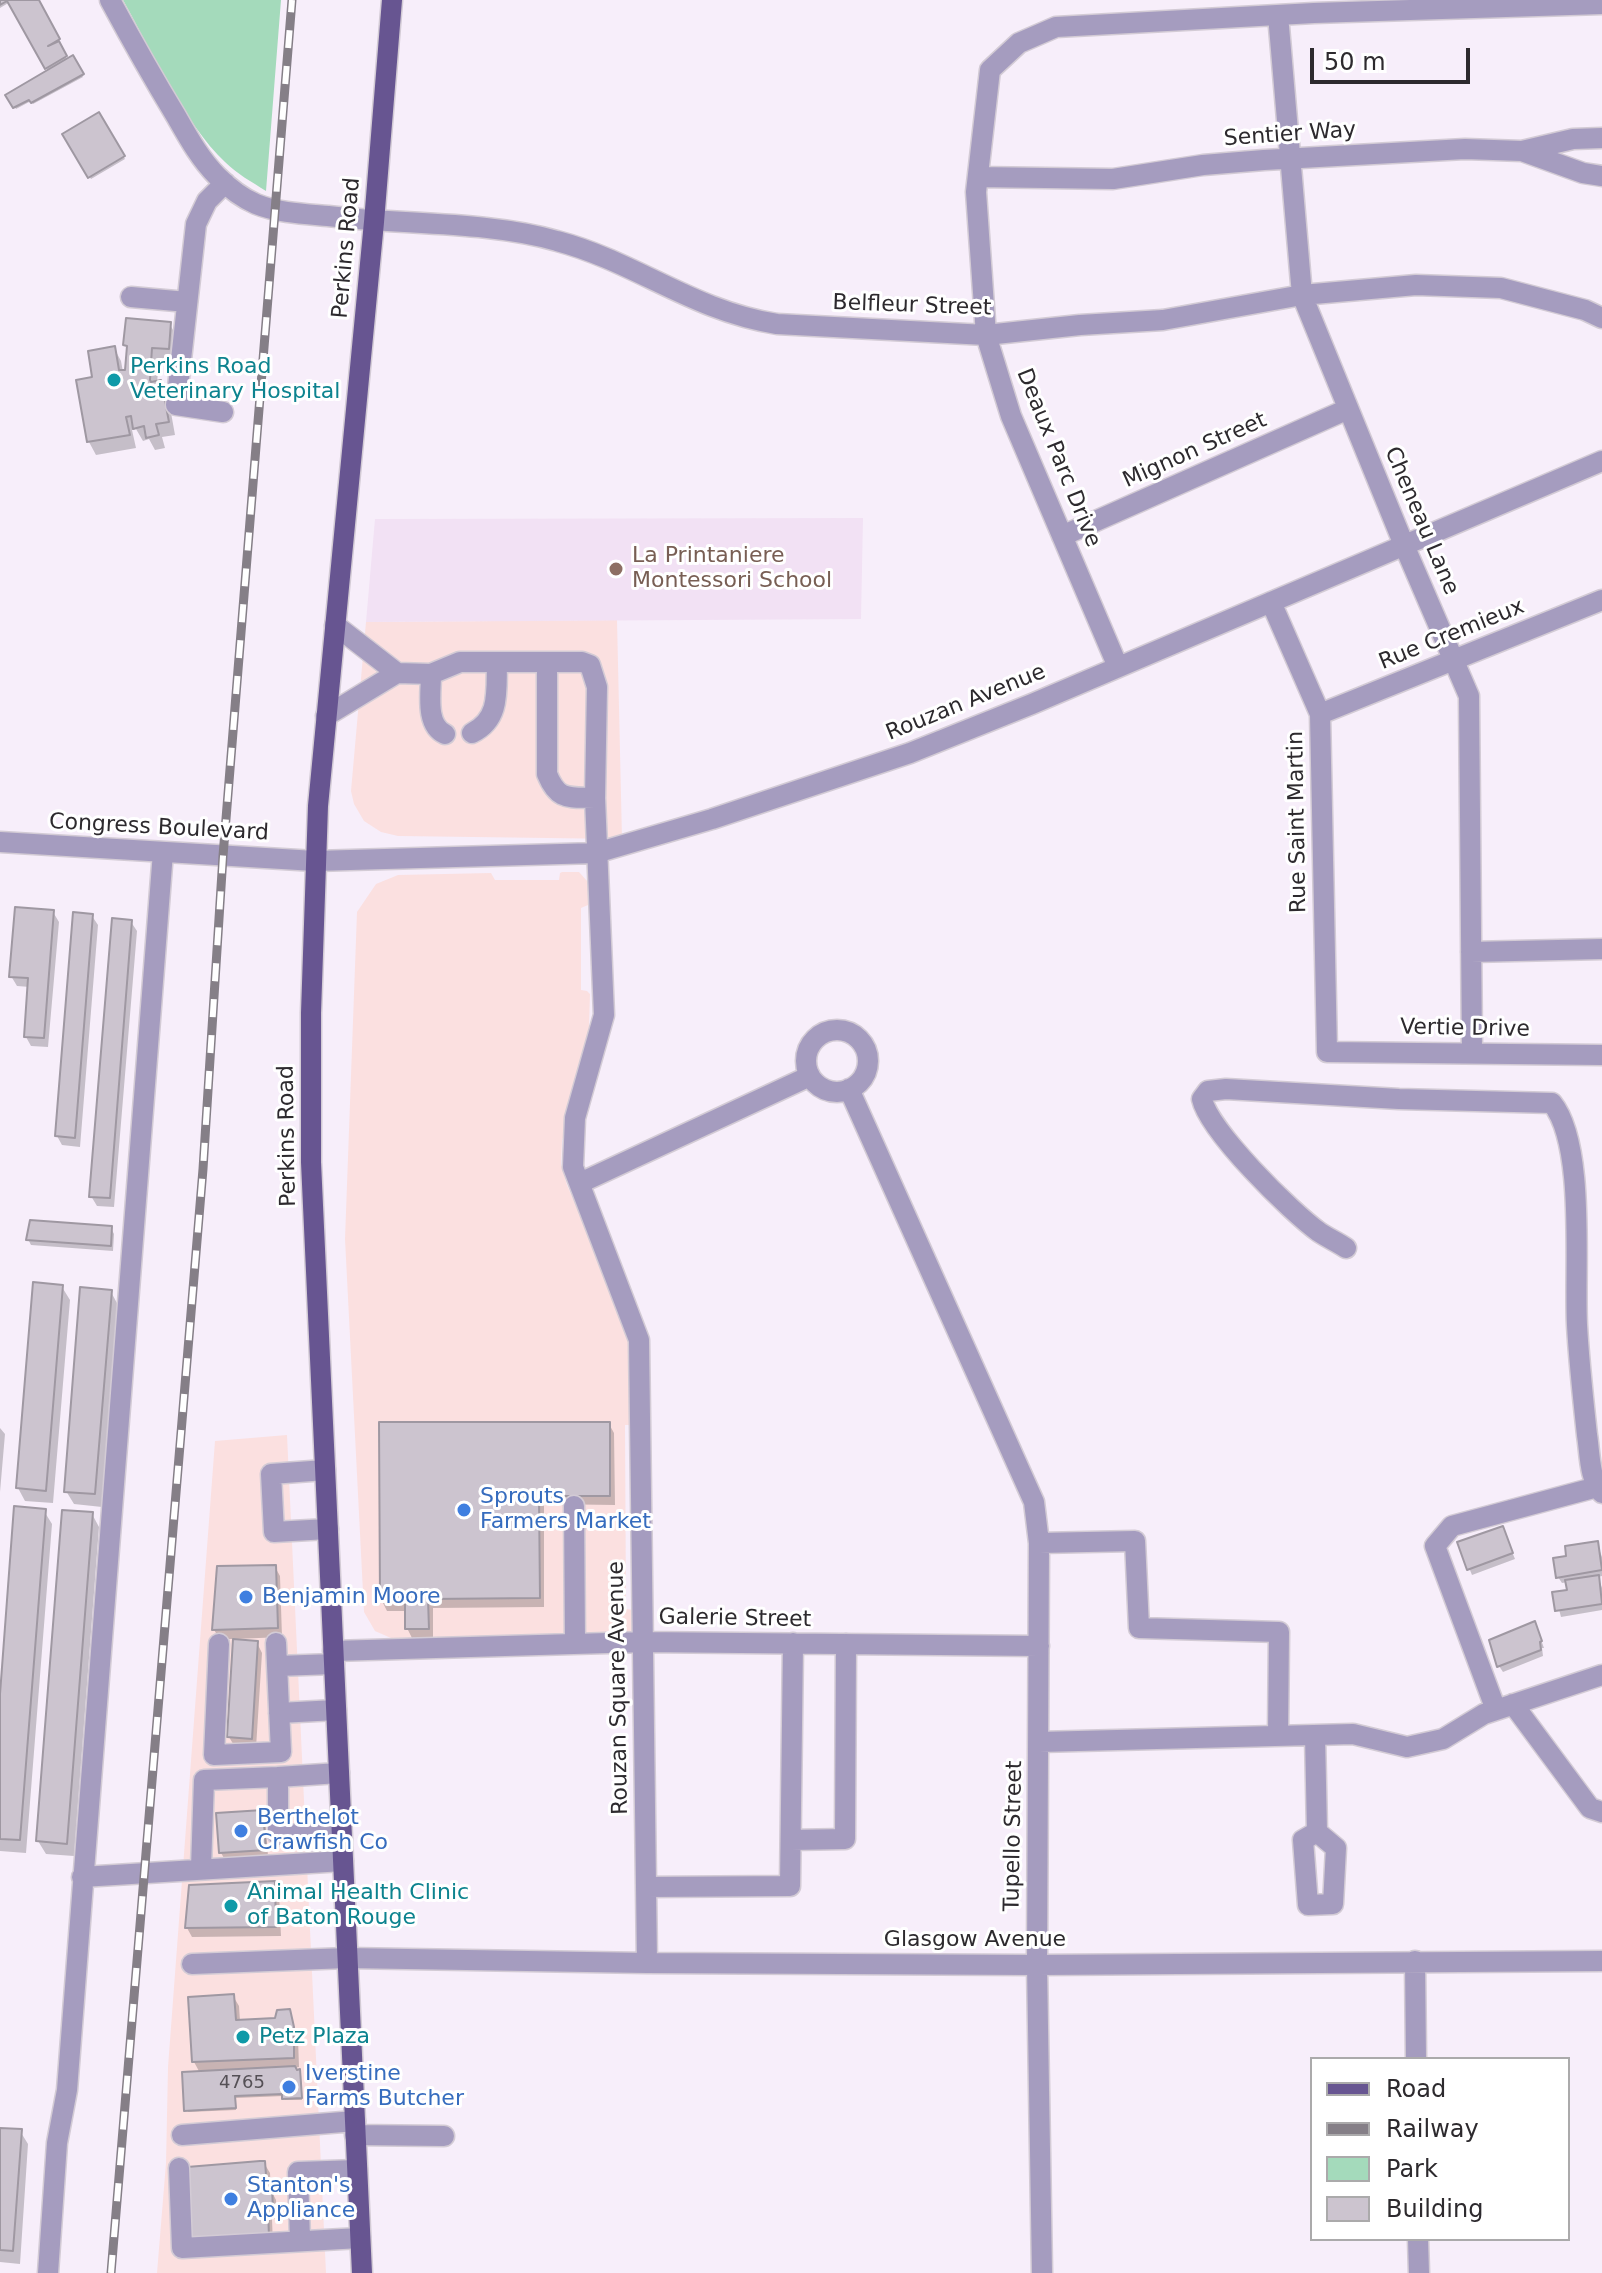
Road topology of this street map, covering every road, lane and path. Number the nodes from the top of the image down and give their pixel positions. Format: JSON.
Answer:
{"nodes":[{"id":1,"x":110,"y":0,"type":"edge"},
{"id":2,"x":392,"y":0,"type":"edge"},
{"id":3,"x":1602,"y":4,"type":"edge"},
{"id":4,"x":1278,"y":15,"type":"junction"},
{"id":5,"x":1602,"y":138,"type":"edge"},
{"id":6,"x":1522,"y":151,"type":"junction"},
{"id":7,"x":1290,"y":158,"type":"junction"},
{"id":8,"x":1602,"y":176,"type":"edge"},
{"id":9,"x":978,"y":177,"type":"junction"},
{"id":10,"x":225,"y":183,"type":"junction"},
{"id":11,"x":374,"y":222,"type":"junction"},
{"id":12,"x":1302,"y":295,"type":"junction"},
{"id":13,"x":131,"y":297,"type":"dead end"},
{"id":14,"x":187,"y":302,"type":"junction"},
{"id":15,"x":1602,"y":318,"type":"edge"},
{"id":16,"x":986,"y":335,"type":"junction"},
{"id":17,"x":1348,"y":409,"type":"junction"},
{"id":18,"x":223,"y":412,"type":"dead end"},
{"id":19,"x":1602,"y":461,"type":"edge"},
{"id":20,"x":1062,"y":536,"type":"junction"},
{"id":21,"x":1404,"y":545,"type":"junction"},
{"id":22,"x":1602,"y":600,"type":"edge"},
{"id":23,"x":1271,"y":602,"type":"junction"},
{"id":24,"x":335,"y":625,"type":"junction"},
{"id":25,"x":1455,"y":661,"type":"junction"},
{"id":26,"x":497,"y":662,"type":"junction"},
{"id":27,"x":547,"y":662,"type":"junction"},
{"id":28,"x":1118,"y":667,"type":"junction"},
{"id":29,"x":397,"y":673,"type":"junction"},
{"id":30,"x":431,"y":674,"type":"junction"},
{"id":31,"x":1320,"y":714,"type":"junction"},
{"id":32,"x":326,"y":716,"type":"junction"},
{"id":33,"x":472,"y":733,"type":"dead end"},
{"id":34,"x":445,"y":734,"type":"dead end"},
{"id":35,"x":595,"y":798,"type":"junction"},
{"id":36,"x":0,"y":842,"type":"edge"},
{"id":37,"x":163,"y":852,"type":"junction"},
{"id":38,"x":596,"y":853,"type":"junction"},
{"id":39,"x":315,"y":861,"type":"junction"},
{"id":40,"x":1602,"y":949,"type":"edge"},
{"id":41,"x":1471,"y":952,"type":"junction"},
{"id":42,"x":1327,"y":1052,"type":"joint"},
{"id":43,"x":1472,"y":1052,"type":"junction"},
{"id":44,"x":1602,"y":1055,"type":"edge"},
{"id":45,"x":810,"y":1076,"type":"junction"},
{"id":46,"x":849,"y":1089,"type":"junction"},
{"id":47,"x":580,"y":1183,"type":"junction"},
{"id":48,"x":1346,"y":1248,"type":"dead end"},
{"id":49,"x":325,"y":1470,"type":"junction"},
{"id":50,"x":1599,"y":1490,"type":"edge"},
{"id":51,"x":574,"y":1506,"type":"dead end"},
{"id":52,"x":328,"y":1529,"type":"junction"},
{"id":53,"x":1039,"y":1543,"type":"junction"},
{"id":54,"x":642,"y":1642,"type":"junction"},
{"id":55,"x":276,"y":1643,"type":"dead end"},
{"id":56,"x":793,"y":1643,"type":"junction"},
{"id":57,"x":219,"y":1644,"type":"dead end"},
{"id":58,"x":575,"y":1644,"type":"junction"},
{"id":59,"x":846,"y":1644,"type":"junction"},
{"id":60,"x":1039,"y":1646,"type":"junction"},
{"id":61,"x":334,"y":1657,"type":"junction"},
{"id":62,"x":277,"y":1666,"type":"junction"},
{"id":63,"x":1602,"y":1675,"type":"edge"},
{"id":64,"x":1504,"y":1707,"type":"junction"},
{"id":65,"x":336,"y":1710,"type":"junction"},
{"id":66,"x":279,"y":1713,"type":"junction"},
{"id":67,"x":1315,"y":1735,"type":"junction"},
{"id":68,"x":1278,"y":1736,"type":"junction"},
{"id":69,"x":1039,"y":1742,"type":"junction"},
{"id":70,"x":339,"y":1773,"type":"junction"},
{"id":71,"x":278,"y":1777,"type":"junction"},
{"id":72,"x":1602,"y":1812,"type":"edge"},
{"id":73,"x":1317,"y":1832,"type":"dead end"},
{"id":74,"x":341,"y":1833,"type":"junction"},
{"id":75,"x":791,"y":1840,"type":"junction"},
{"id":76,"x":343,"y":1861,"type":"junction"},
{"id":77,"x":201,"y":1868,"type":"junction"},
{"id":78,"x":82,"y":1877,"type":"junction"},
{"id":79,"x":646,"y":1887,"type":"junction"},
{"id":80,"x":347,"y":1958,"type":"junction"},
{"id":81,"x":1415,"y":1961,"type":"junction"},
{"id":82,"x":1602,"y":1961,"type":"edge"},
{"id":83,"x":647,"y":1963,"type":"junction"},
{"id":84,"x":192,"y":1964,"type":"dead end"},
{"id":85,"x":1037,"y":1965,"type":"junction"},
{"id":86,"x":1416,"y":2057,"type":"edge"},
{"id":87,"x":355,"y":2128,"type":"junction"},
{"id":88,"x":182,"y":2135,"type":"dead end"},
{"id":89,"x":444,"y":2136,"type":"dead end"},
{"id":90,"x":179,"y":2168,"type":"dead end"},
{"id":91,"x":357,"y":2170,"type":"junction"},
{"id":92,"x":360,"y":2238,"type":"junction"},
{"id":93,"x":300,"y":2241,"type":"junction"},
{"id":94,"x":1418,"y":2241,"type":"edge"},
{"id":95,"x":48,"y":2273,"type":"edge"},
{"id":96,"x":362,"y":2273,"type":"edge"},
{"id":97,"x":1042,"y":2273,"type":"edge"},
{"id":98,"x":1419,"y":2273,"type":"edge"}],
"edges":[{"from":1,"to":10,"type":"street","name":"Belfleur Street"},
{"from":2,"to":11,"type":"main road","name":"Perkins Road"},
{"from":3,"to":4,"type":"street","name":"Deaux Parc Drive"},
{"from":4,"to":7,"type":"street","name":"Cheneau Lane"},
{"from":4,"to":9,"type":"street","name":"Deaux Parc Drive"},
{"from":5,"to":6,"type":"street"},
{"from":6,"to":7,"type":"street","name":"Sentier Way"},
{"from":6,"to":8,"type":"street","name":"Sentier Way"},
{"from":7,"to":9,"type":"street","name":"Sentier Way"},
{"from":7,"to":12,"type":"street","name":"Cheneau Lane"},
{"from":9,"to":16,"type":"street","name":"Deaux Parc Drive"},
{"from":10,"to":11,"type":"street","name":"Belfleur Street"},
{"from":10,"to":14,"type":"street"},
{"from":11,"to":16,"type":"street","name":"Belfleur Street"},
{"from":11,"to":24,"type":"main road","name":"Perkins Road"},
{"from":12,"to":15,"type":"street","name":"Belfleur Street"},
{"from":12,"to":16,"type":"street","name":"Belfleur Street"},
{"from":12,"to":17,"type":"street","name":"Cheneau Lane"},
{"from":13,"to":14,"type":"street"},
{"from":14,"to":18,"type":"street"},
{"from":16,"to":20,"type":"street","name":"Deaux Parc Drive"},
{"from":17,"to":20,"type":"street","name":"Mignon Street"},
{"from":17,"to":21,"type":"street","name":"Cheneau Lane"},
{"from":19,"to":21,"type":"street","name":"Rouzan Avenue"},
{"from":20,"to":28,"type":"street","name":"Deaux Parc Drive"},
{"from":21,"to":23,"type":"street","name":"Rouzan Avenue"},
{"from":21,"to":25,"type":"street","name":"Cheneau Lane"},
{"from":22,"to":25,"type":"street","name":"Rue Cremieux"},
{"from":23,"to":28,"type":"street","name":"Rouzan Avenue"},
{"from":23,"to":31,"type":"street","name":"Rue Saint Martin"},
{"from":24,"to":29,"type":"street"},
{"from":24,"to":32,"type":"main road","name":"Perkins Road"},
{"from":25,"to":31,"type":"street","name":"Rue Cremieux"},
{"from":25,"to":41,"type":"street","name":"Cheneau Lane"},
{"from":26,"to":27,"type":"street","name":"Rouzan Square Avenue"},
{"from":26,"to":30,"type":"street","name":"Rouzan Square Avenue"},
{"from":26,"to":33,"type":"street"},
{"from":27,"to":35,"type":"street"},
{"from":27,"to":35,"type":"street","name":"Rouzan Square Avenue"},
{"from":28,"to":38,"type":"street","name":"Rouzan Avenue"},
{"from":29,"to":30,"type":"street","name":"Rouzan Square Avenue"},
{"from":29,"to":32,"type":"street"},
{"from":30,"to":34,"type":"street"},
{"from":31,"to":42,"type":"street","name":"Rue Saint Martin"},
{"from":32,"to":39,"type":"main road","name":"Perkins Road"},
{"from":35,"to":38,"type":"street","name":"Rouzan Square Avenue"},
{"from":36,"to":37,"type":"street","name":"Congress Boulevard"},
{"from":37,"to":39,"type":"street","name":"Congress Boulevard"},
{"from":37,"to":78,"type":"street"},
{"from":38,"to":39,"type":"street","name":"Rouzan Avenue"},
{"from":38,"to":47,"type":"street","name":"Rouzan Square Avenue"},
{"from":39,"to":49,"type":"main road","name":"Perkins Road"},
{"from":40,"to":41,"type":"street"},
{"from":41,"to":43,"type":"street","name":"Cheneau Lane"},
{"from":42,"to":43,"type":"street","name":"Vertie Drive"},
{"from":43,"to":44,"type":"street","name":"Vertie Drive"},
{"from":45,"to":46,"type":"street"},
{"from":45,"to":46,"type":"street"},
{"from":45,"to":47,"type":"street"},
{"from":46,"to":53,"type":"street","name":"Tupello Street"},
{"from":47,"to":54,"type":"street","name":"Rouzan Square Avenue"},
{"from":48,"to":50,"type":"street"},
{"from":49,"to":52,"type":"main road","name":"Perkins Road"},
{"from":49,"to":52,"type":"street"},
{"from":50,"to":64,"type":"street"},
{"from":51,"to":58,"type":"street"},
{"from":52,"to":61,"type":"main road","name":"Perkins Road"},
{"from":53,"to":60,"type":"street","name":"Tupello Street"},
{"from":53,"to":68,"type":"street"},
{"from":54,"to":56,"type":"street","name":"Galerie Street"},
{"from":54,"to":58,"type":"street","name":"Galerie Street"},
{"from":54,"to":79,"type":"street","name":"Rouzan Square Avenue"},
{"from":55,"to":62,"type":"street"},
{"from":56,"to":59,"type":"street","name":"Galerie Street"},
{"from":56,"to":75,"type":"street"},
{"from":57,"to":66,"type":"street"},
{"from":58,"to":61,"type":"street","name":"Galerie Street"},
{"from":59,"to":60,"type":"street","name":"Galerie Street"},
{"from":59,"to":75,"type":"street"},
{"from":60,"to":69,"type":"street","name":"Tupello Street"},
{"from":61,"to":62,"type":"street","name":"Galerie Street"},
{"from":61,"to":65,"type":"main road","name":"Perkins Road"},
{"from":62,"to":66,"type":"street"},
{"from":63,"to":64,"type":"street"},
{"from":64,"to":67,"type":"street"},
{"from":64,"to":72,"type":"street"},
{"from":65,"to":66,"type":"street"},
{"from":65,"to":70,"type":"main road","name":"Perkins Road"},
{"from":67,"to":68,"type":"street"},
{"from":67,"to":73,"type":"street"},
{"from":68,"to":69,"type":"street"},
{"from":69,"to":85,"type":"street","name":"Tupello Street"},
{"from":70,"to":71,"type":"street"},
{"from":70,"to":74,"type":"main road","name":"Perkins Road"},
{"from":71,"to":74,"type":"street"},
{"from":71,"to":77,"type":"street"},
{"from":74,"to":76,"type":"main road","name":"Perkins Road"},
{"from":75,"to":79,"type":"street"},
{"from":76,"to":77,"type":"street"},
{"from":76,"to":80,"type":"main road","name":"Perkins Road"},
{"from":77,"to":78,"type":"street"},
{"from":78,"to":95,"type":"street"},
{"from":79,"to":83,"type":"street","name":"Rouzan Square Avenue"},
{"from":80,"to":83,"type":"street","name":"Glasgow Avenue"},
{"from":80,"to":84,"type":"street","name":"Glasgow Avenue"},
{"from":80,"to":87,"type":"main road","name":"Perkins Road"},
{"from":81,"to":82,"type":"street","name":"Glasgow Avenue"},
{"from":81,"to":85,"type":"street","name":"Glasgow Avenue"},
{"from":81,"to":86,"type":"street"},
{"from":83,"to":85,"type":"street","name":"Glasgow Avenue"},
{"from":85,"to":97,"type":"street","name":"Tupello Street"},
{"from":87,"to":88,"type":"street"},
{"from":87,"to":89,"type":"street"},
{"from":87,"to":91,"type":"main road","name":"Perkins Road"},
{"from":90,"to":93,"type":"street"},
{"from":91,"to":92,"type":"main road","name":"Perkins Road"},
{"from":91,"to":93,"type":"street"},
{"from":92,"to":93,"type":"street"},
{"from":92,"to":96,"type":"main road","name":"Perkins Road"},
{"from":94,"to":98,"type":"street"}]}
